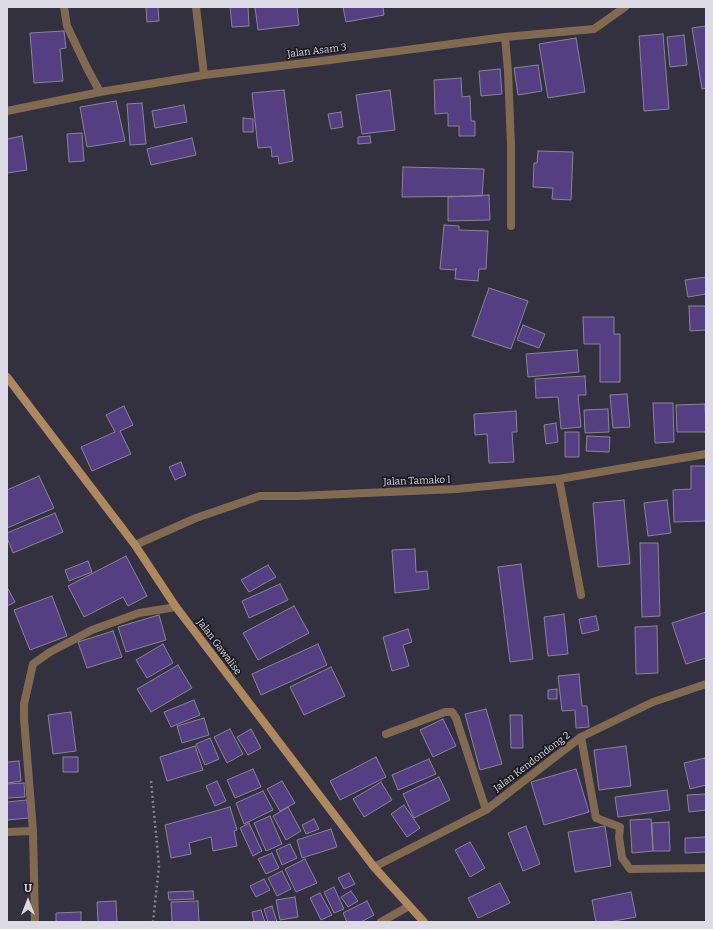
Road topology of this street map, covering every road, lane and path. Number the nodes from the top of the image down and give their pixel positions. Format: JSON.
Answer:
{"nodes":[{"id":1,"x":64,"y":7,"type":"edge"},
{"id":2,"x":196,"y":7,"type":"edge"},
{"id":3,"x":625,"y":7,"type":"edge"},
{"id":4,"x":504,"y":37,"type":"junction"},
{"id":5,"x":204,"y":75,"type":"junction"},
{"id":6,"x":100,"y":92,"type":"junction"},
{"id":7,"x":7,"y":111,"type":"edge"},
{"id":8,"x":510,"y":226,"type":"dead end"},
{"id":9,"x":7,"y":377,"type":"edge"},
{"id":10,"x":706,"y":454,"type":"edge"},
{"id":11,"x":560,"y":479,"type":"junction"},
{"id":12,"x":135,"y":545,"type":"junction"},
{"id":13,"x":580,"y":595,"type":"dead end"},
{"id":14,"x":176,"y":607,"type":"junction"},
{"id":15,"x":706,"y":684,"type":"edge"},
{"id":16,"x":386,"y":734,"type":"dead end"},
{"id":17,"x":581,"y":737,"type":"junction"},
{"id":18,"x":151,"y":781,"type":"dead end"},
{"id":19,"x":486,"y":810,"type":"junction"},
{"id":20,"x":33,"y":831,"type":"junction"},
{"id":21,"x":7,"y":832,"type":"edge"},
{"id":22,"x":374,"y":867,"type":"junction"},
{"id":23,"x":706,"y":868,"type":"edge"},
{"id":24,"x":409,"y":906,"type":"junction"},
{"id":25,"x":35,"y":922,"type":"edge"},
{"id":26,"x":153,"y":922,"type":"edge"},
{"id":27,"x":381,"y":922,"type":"edge"},
{"id":28,"x":424,"y":922,"type":"edge"}],
"edges":[{"from":1,"to":6,"type":"street"},
{"from":2,"to":5,"type":"street"},
{"from":3,"to":4,"type":"street","name":"Jalan Asam 3"},
{"from":4,"to":5,"type":"street","name":"Jalan Asam 3"},
{"from":4,"to":8,"type":"street"},
{"from":5,"to":6,"type":"street","name":"Jalan Asam 3"},
{"from":6,"to":7,"type":"street","name":"Jalan Asam 3"},
{"from":9,"to":12,"type":"street","name":"Jalan Gawalise"},
{"from":10,"to":11,"type":"street","name":"Jalan Tamako I"},
{"from":11,"to":12,"type":"street","name":"Jalan Tamako I"},
{"from":11,"to":13,"type":"street"},
{"from":12,"to":14,"type":"street","name":"Jalan Gawalise"},
{"from":14,"to":20,"type":"street"},
{"from":14,"to":22,"type":"street","name":"Jalan Gawalise"},
{"from":15,"to":17,"type":"street","name":"Jalan Kendondong 2"},
{"from":16,"to":19,"type":"street"},
{"from":17,"to":19,"type":"street","name":"Jalan Kendondong 2"},
{"from":17,"to":23,"type":"street"},
{"from":18,"to":26,"type":"path"},
{"from":19,"to":22,"type":"street","name":"Jalan Kendondong 2"},
{"from":20,"to":21,"type":"street"},
{"from":20,"to":25,"type":"street"},
{"from":22,"to":24,"type":"street","name":"Jalan Gawalise"},
{"from":24,"to":27,"type":"street"},
{"from":24,"to":28,"type":"street","name":"Jalan Gawalise"}]}
